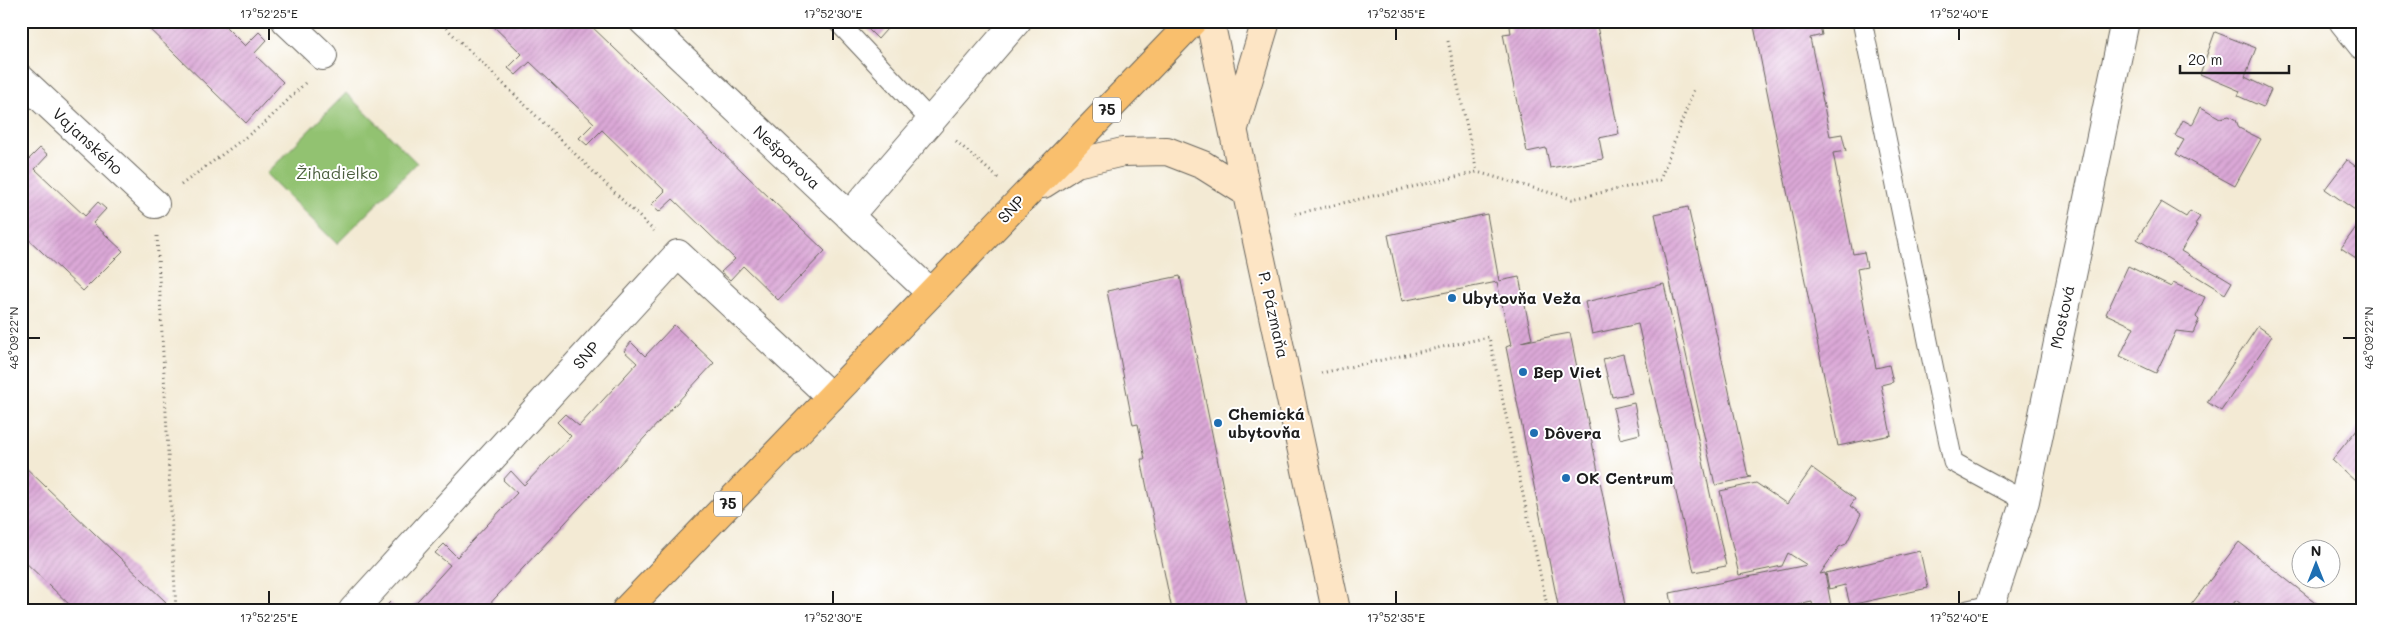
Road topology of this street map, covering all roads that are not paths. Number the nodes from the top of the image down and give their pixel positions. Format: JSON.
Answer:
{"nodes":[{"id":1,"x":286,"y":21,"type":"edge"},
{"id":2,"x":643,"y":21,"type":"edge"},
{"id":3,"x":837,"y":21,"type":"edge"},
{"id":4,"x":1017,"y":21,"type":"edge"},
{"id":5,"x":1193,"y":21,"type":"edge"},
{"id":6,"x":1210,"y":21,"type":"edge"},
{"id":7,"x":1266,"y":21,"type":"edge"},
{"id":8,"x":1862,"y":21,"type":"edge"},
{"id":9,"x":2125,"y":21,"type":"edge"},
{"id":10,"x":2343,"y":21,"type":"edge"},
{"id":11,"x":2362,"y":45,"type":"edge"},
{"id":12,"x":323,"y":56,"type":"road end"},
{"id":13,"x":21,"y":79,"type":"edge"},
{"id":14,"x":930,"y":120,"type":"junction"},
{"id":15,"x":1233,"y":132,"type":"junction"},
{"id":16,"x":1246,"y":192,"type":"junction"},
{"id":17,"x":1021,"y":198,"type":"junction"},
{"id":18,"x":155,"y":204,"type":"road end"},
{"id":19,"x":849,"y":216,"type":"junction"},
{"id":20,"x":931,"y":293,"type":"junction"},
{"id":21,"x":830,"y":397,"type":"junction"},
{"id":22,"x":2025,"y":501,"type":"junction"},
{"id":23,"x":1983,"y":608,"type":"edge"},
{"id":24,"x":352,"y":610,"type":"edge"},
{"id":25,"x":626,"y":610,"type":"edge"},
{"id":26,"x":1336,"y":610,"type":"edge"}],
"edges":[{"from":1,"to":12,"type":"street"},
{"from":2,"to":19,"type":"street","name":"Nešporova"},
{"from":3,"to":14,"type":"lane"},
{"from":4,"to":14,"type":"street"},
{"from":5,"to":17,"type":"main road","name":"SNP","number":"75"},
{"from":6,"to":15,"type":"main road","name":"P. Pázmaňa"},
{"from":7,"to":15,"type":"main road"},
{"from":8,"to":22,"type":"lane"},
{"from":9,"to":22,"type":"street","name":"Mostová"},
{"from":10,"to":11,"type":"street"},
{"from":13,"to":18,"type":"street","name":"Vajanského"},
{"from":14,"to":19,"type":"street"},
{"from":15,"to":16,"type":"main road","name":"P. Pázmaňa"},
{"from":16,"to":17,"type":"main road"},
{"from":16,"to":26,"type":"main road","name":"P. Pázmaňa"},
{"from":17,"to":20,"type":"main road","name":"SNP","number":"75"},
{"from":19,"to":20,"type":"street","name":"Nešporova"},
{"from":20,"to":21,"type":"main road","name":"SNP","number":"75"},
{"from":21,"to":24,"type":"street","name":"SNP"},
{"from":21,"to":25,"type":"main road","name":"SNP","number":"75"},
{"from":22,"to":23,"type":"street","name":"Mostová"}]}
